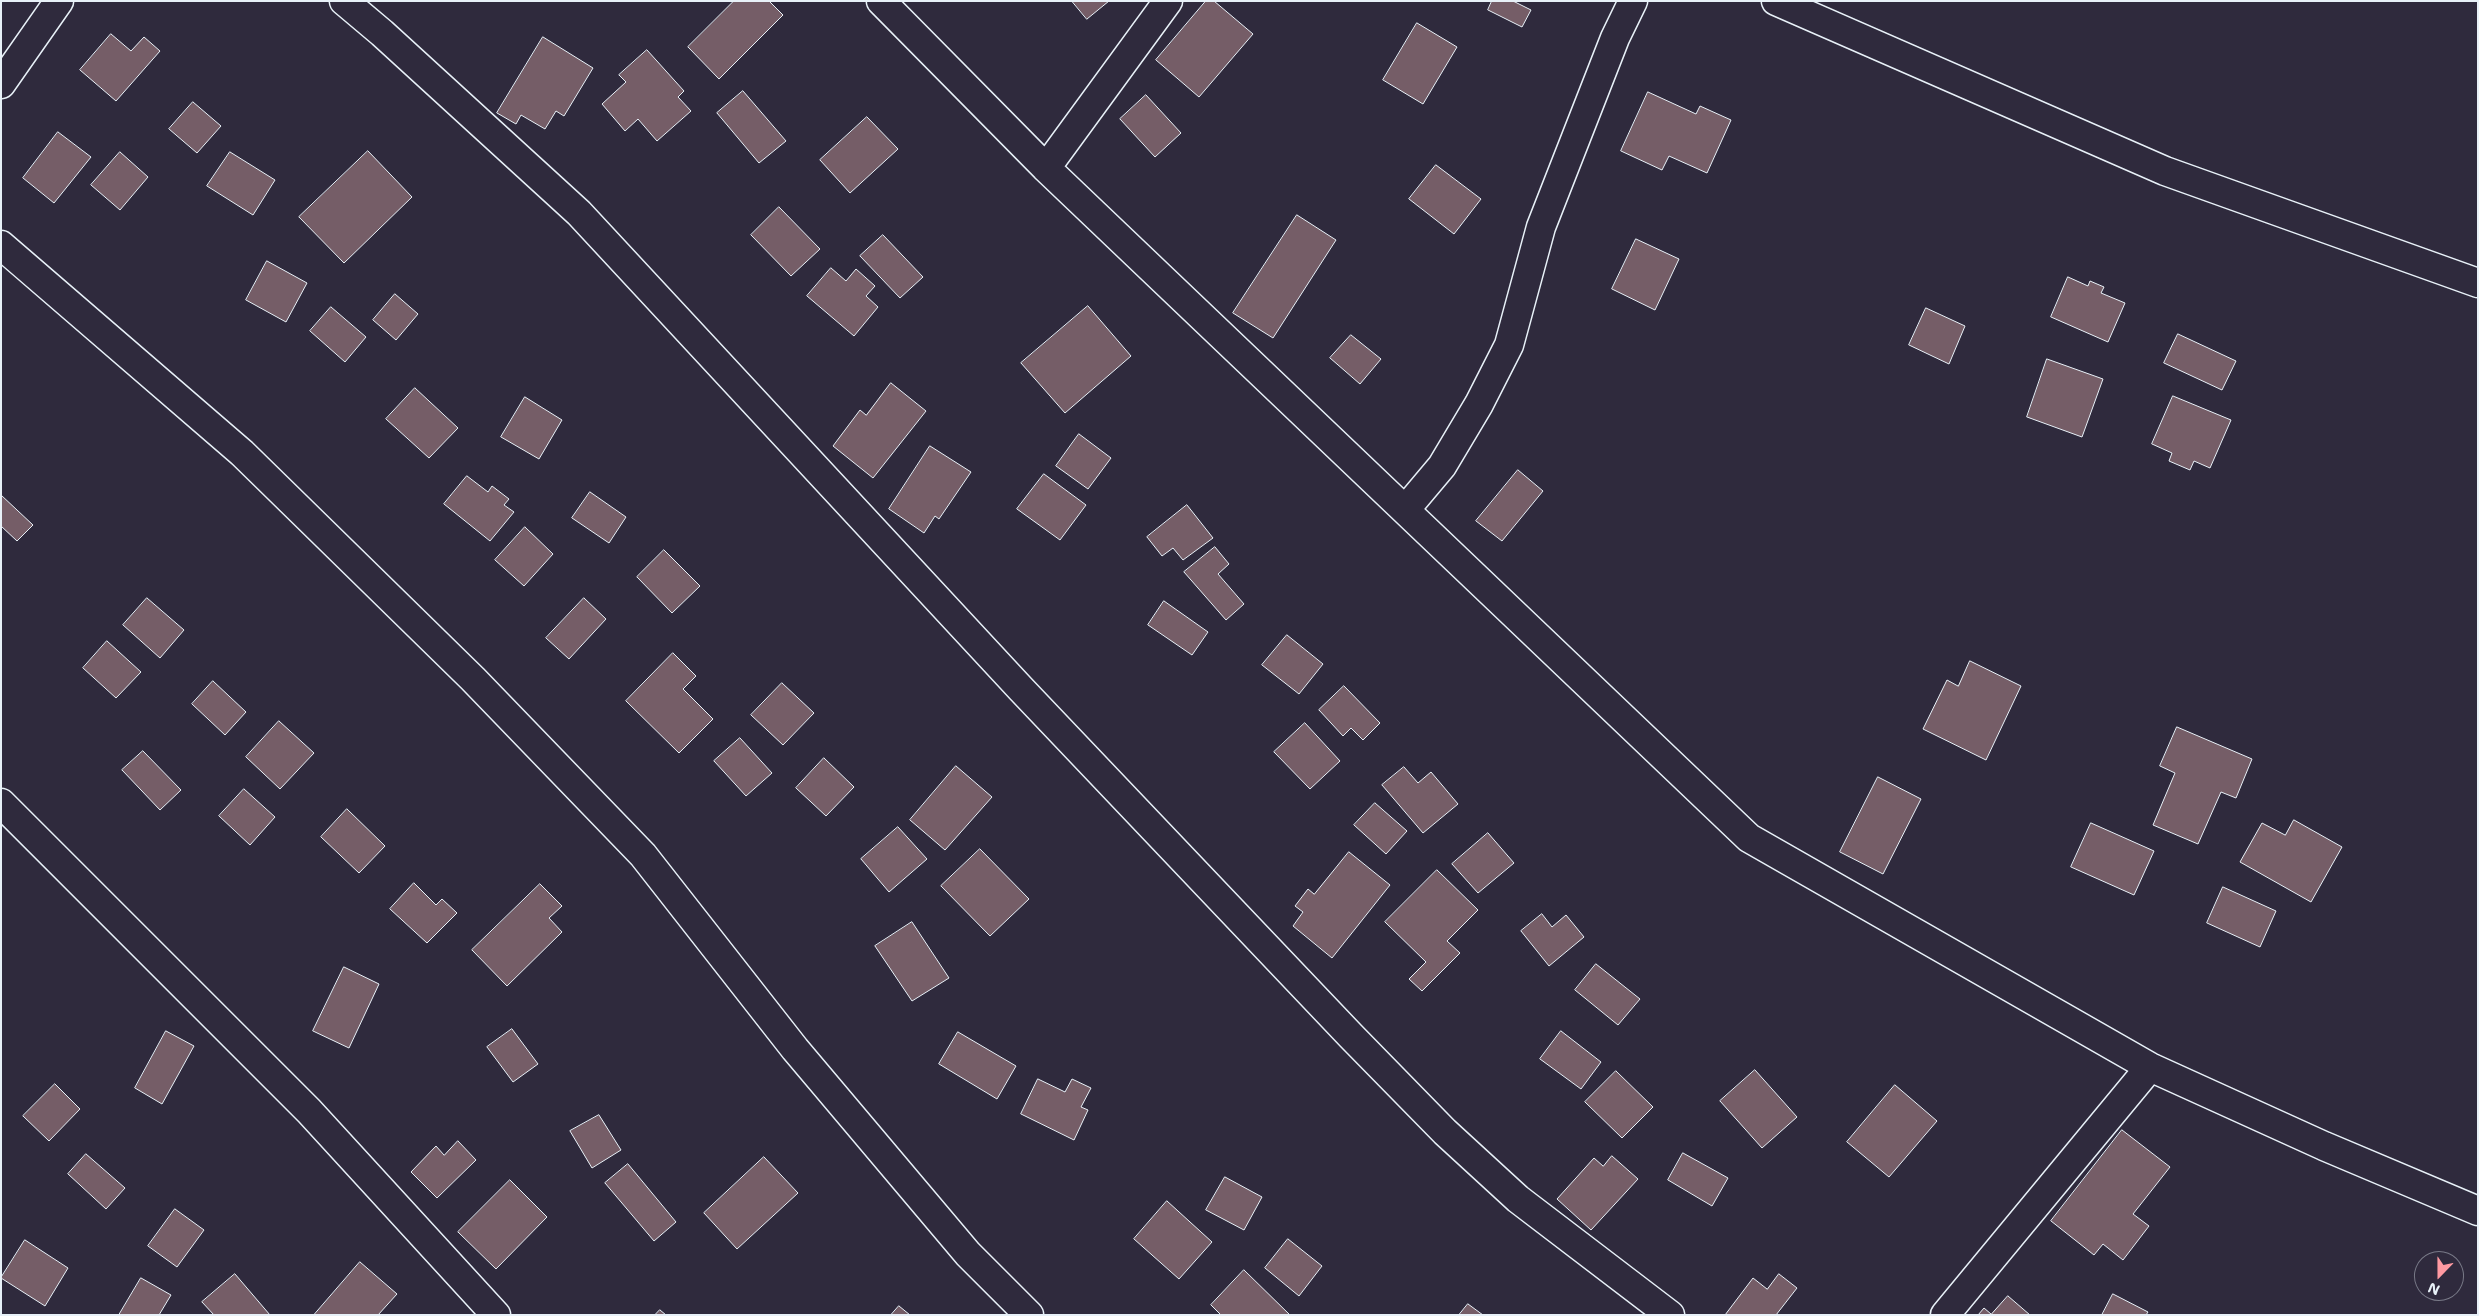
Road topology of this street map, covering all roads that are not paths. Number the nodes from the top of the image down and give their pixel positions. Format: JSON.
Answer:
{"nodes":[{"id":1,"x":59,"y":1,"type":"edge"},
{"id":2,"x":344,"y":1,"type":"edge"},
{"id":3,"x":881,"y":1,"type":"edge"},
{"id":4,"x":1168,"y":1,"type":"edge"},
{"id":5,"x":1633,"y":1,"type":"edge"},
{"id":6,"x":1776,"y":1,"type":"edge"},
{"id":7,"x":1,"y":84,"type":"edge"},
{"id":8,"x":1046,"y":168,"type":"junction"},
{"id":9,"x":1,"y":244,"type":"edge"},
{"id":10,"x":2478,"y":283,"type":"edge"},
{"id":11,"x":1405,"y":510,"type":"junction"},
{"id":12,"x":1,"y":803,"type":"edge"},
{"id":13,"x":2150,"y":1067,"type":"junction"},
{"id":14,"x":2478,"y":1211,"type":"edge"},
{"id":15,"x":496,"y":1315,"type":"edge"},
{"id":16,"x":1029,"y":1315,"type":"edge"},
{"id":17,"x":1670,"y":1315,"type":"edge"},
{"id":18,"x":1945,"y":1315,"type":"edge"}],
"edges":[{"from":1,"to":7,"type":"street"},
{"from":2,"to":17,"type":"street"},
{"from":3,"to":8,"type":"street"},
{"from":4,"to":8,"type":"street"},
{"from":5,"to":11,"type":"street"},
{"from":6,"to":10,"type":"street"},
{"from":8,"to":11,"type":"street"},
{"from":9,"to":16,"type":"street"},
{"from":11,"to":13,"type":"street"},
{"from":12,"to":15,"type":"street"},
{"from":13,"to":14,"type":"street"},
{"from":13,"to":18,"type":"street"}]}
